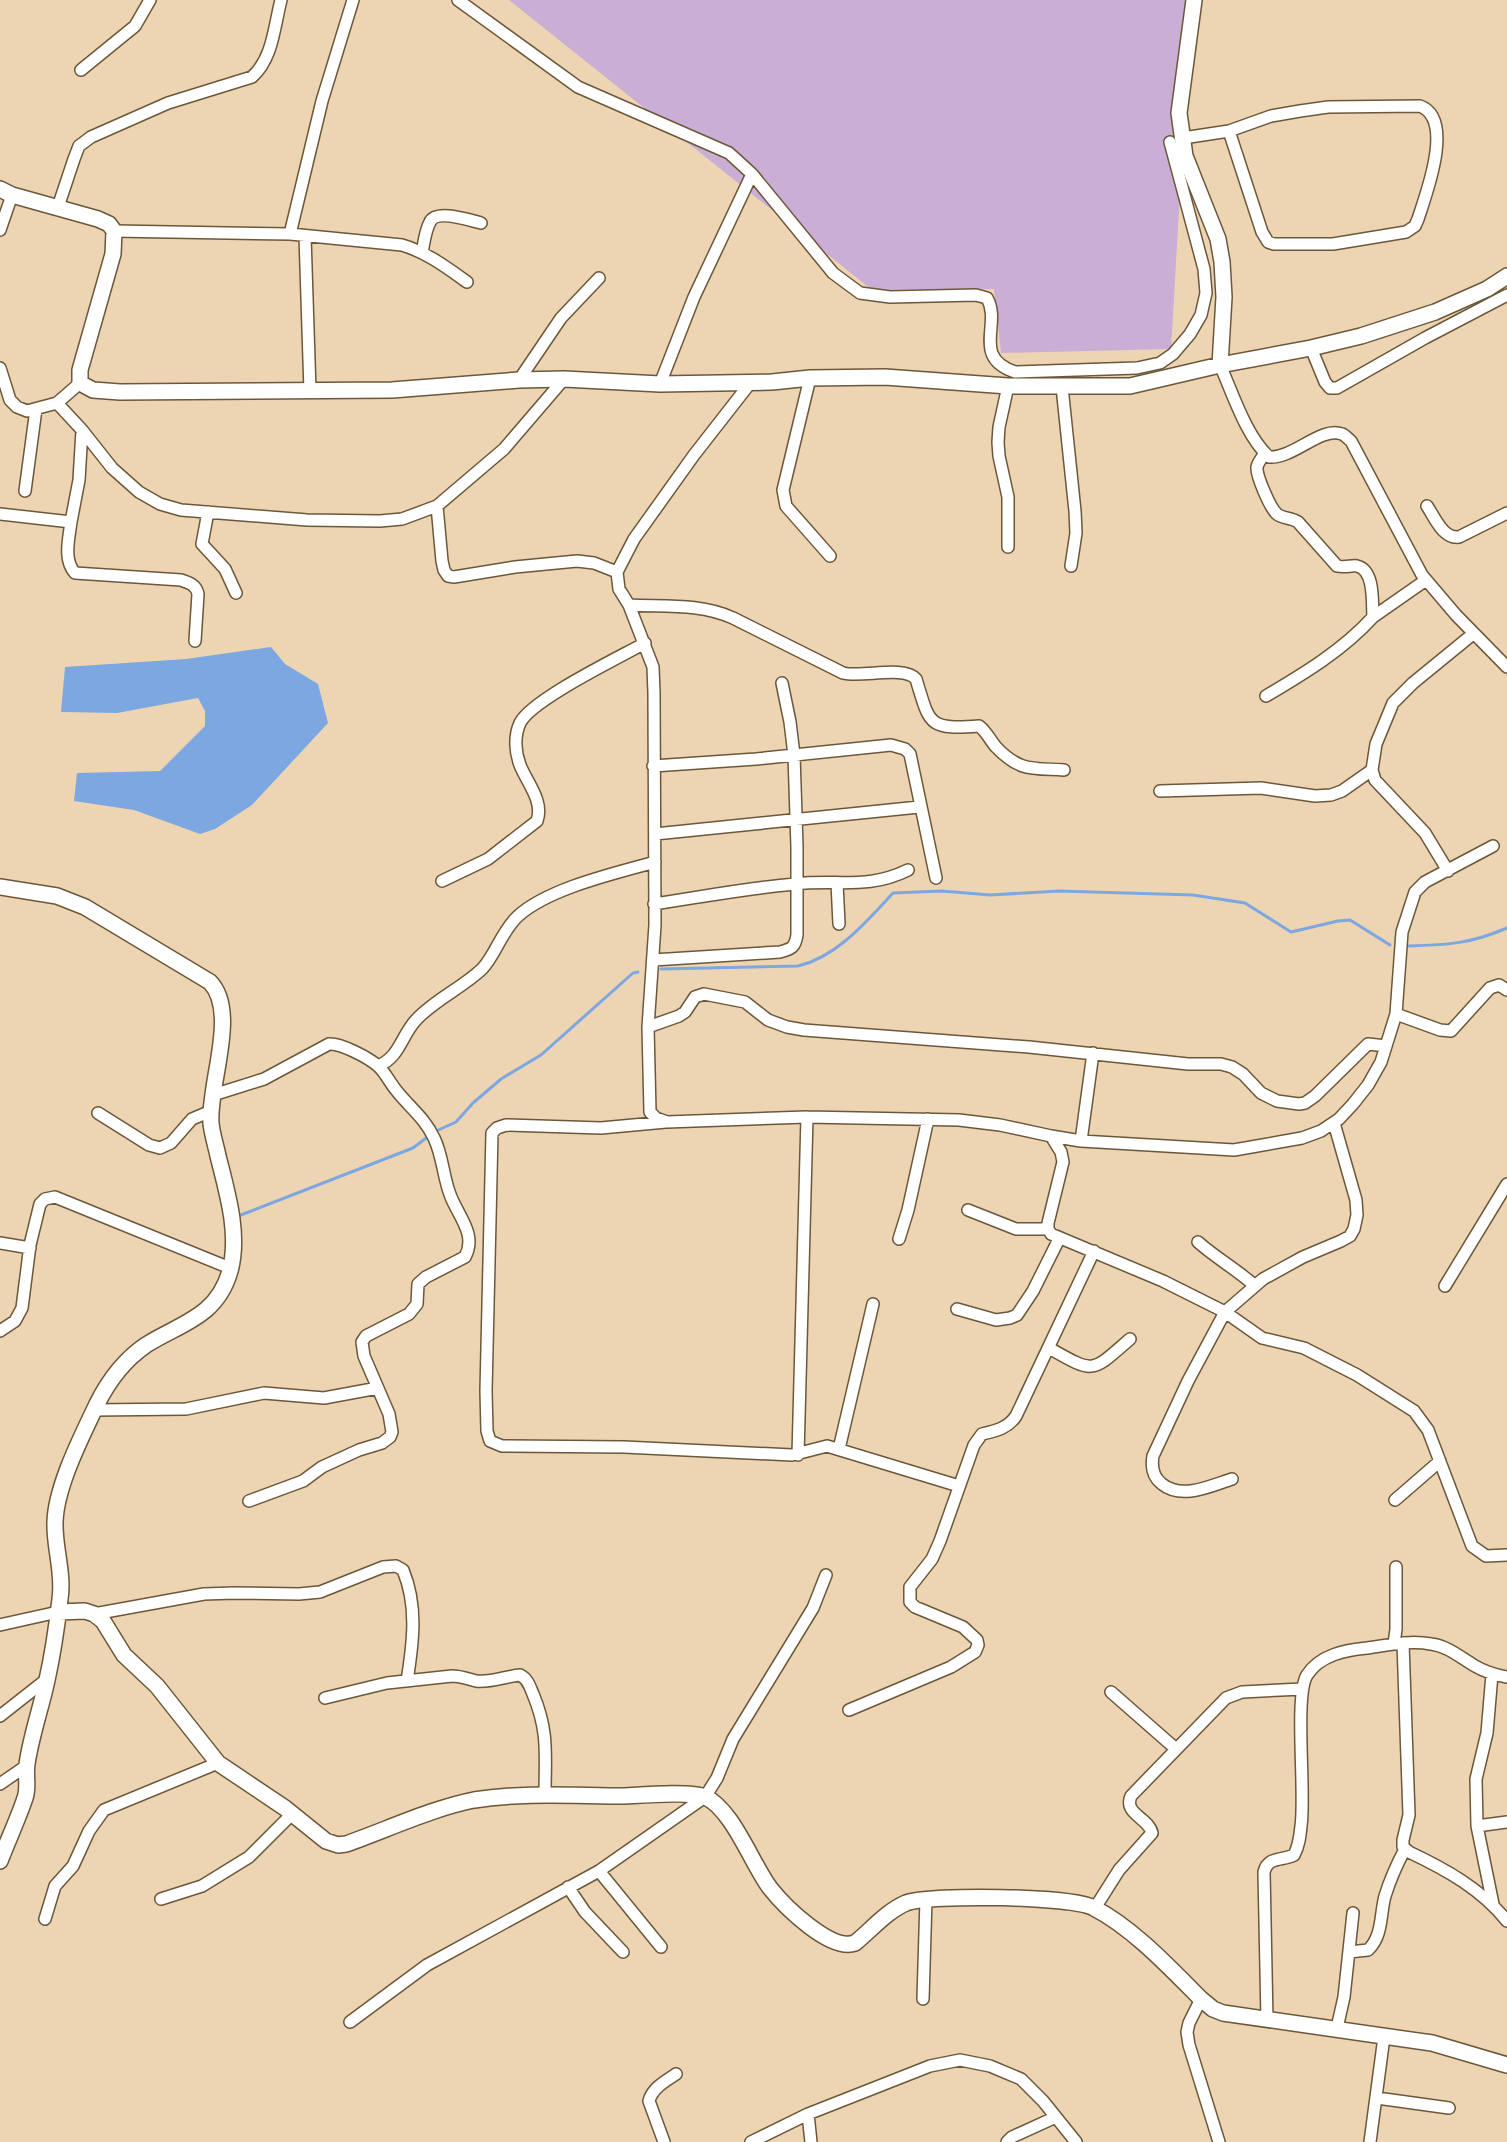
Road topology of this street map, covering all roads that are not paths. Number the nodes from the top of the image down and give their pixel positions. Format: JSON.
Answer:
{"nodes":[{"id":1,"x":150,"y":0,"type":"edge"},
{"id":2,"x":281,"y":0,"type":"edge"},
{"id":3,"x":354,"y":0,"type":"edge"},
{"id":4,"x":458,"y":0,"type":"edge"},
{"id":5,"x":1194,"y":0,"type":"edge"},
{"id":6,"x":80,"y":70,"type":"dead end"},
{"id":7,"x":1229,"y":132,"type":"junction"},
{"id":8,"x":1176,"y":140,"type":"junction"},
{"id":9,"x":752,"y":174,"type":"junction"},
{"id":10,"x":6,"y":192,"type":"edge"},
{"id":11,"x":58,"y":207,"type":"junction"},
{"id":12,"x":481,"y":223,"type":"dead end"},
{"id":13,"x":0,"y":230,"type":"edge"},
{"id":14,"x":114,"y":232,"type":"junction"},
{"id":15,"x":290,"y":234,"type":"junction"},
{"id":16,"x":305,"y":236,"type":"junction"},
{"id":17,"x":422,"y":253,"type":"junction"},
{"id":18,"x":1507,"y":276,"type":"edge"},
{"id":19,"x":599,"y":278,"type":"dead end"},
{"id":20,"x":467,"y":282,"type":"dead end"},
{"id":21,"x":1507,"y":295,"type":"edge"},
{"id":22,"x":1311,"y":348,"type":"junction"},
{"id":23,"x":1220,"y":365,"type":"junction"},
{"id":24,"x":0,"y":368,"type":"edge"},
{"id":25,"x":810,"y":378,"type":"junction"},
{"id":26,"x":564,"y":379,"type":"junction"},
{"id":27,"x":520,"y":380,"type":"junction"},
{"id":28,"x":751,"y":382,"type":"junction"},
{"id":29,"x":80,"y":383,"type":"junction"},
{"id":30,"x":660,"y":384,"type":"junction"},
{"id":31,"x":1008,"y":386,"type":"junction"},
{"id":32,"x":1062,"y":387,"type":"junction"},
{"id":33,"x":310,"y":391,"type":"junction"},
{"id":34,"x":57,"y":403,"type":"junction"},
{"id":35,"x":36,"y":409,"type":"junction"},
{"id":36,"x":82,"y":430,"type":"junction"},
{"id":37,"x":1265,"y":453,"type":"junction"},
{"id":38,"x":25,"y":491,"type":"dead end"},
{"id":39,"x":437,"y":506,"type":"junction"},
{"id":40,"x":1427,"y":506,"type":"dead end"},
{"id":41,"x":208,"y":512,"type":"junction"},
{"id":42,"x":1507,"y":513,"type":"edge"},
{"id":43,"x":0,"y":514,"type":"edge"},
{"id":44,"x":71,"y":522,"type":"junction"},
{"id":45,"x":1008,"y":547,"type":"dead end"},
{"id":46,"x":830,"y":556,"type":"dead end"},
{"id":47,"x":1071,"y":566,"type":"dead end"},
{"id":48,"x":617,"y":572,"type":"junction"},
{"id":49,"x":1426,"y":580,"type":"junction"},
{"id":50,"x":236,"y":592,"type":"dead end"},
{"id":51,"x":629,"y":605,"type":"junction"},
{"id":52,"x":1374,"y":617,"type":"junction"},
{"id":53,"x":1473,"y":634,"type":"junction"},
{"id":54,"x":195,"y":641,"type":"dead end"},
{"id":55,"x":645,"y":643,"type":"junction"},
{"id":56,"x":1507,"y":666,"type":"edge"},
{"id":57,"x":782,"y":683,"type":"dead end"},
{"id":58,"x":1266,"y":696,"type":"dead end"},
{"id":59,"x":794,"y":755,"type":"junction"},
{"id":60,"x":654,"y":766,"type":"junction"},
{"id":61,"x":1064,"y":770,"type":"dead end"},
{"id":62,"x":1372,"y":770,"type":"junction"},
{"id":63,"x":1160,"y":791,"type":"dead end"},
{"id":64,"x":920,"y":807,"type":"junction"},
{"id":65,"x":795,"y":821,"type":"junction"},
{"id":66,"x":655,"y":834,"type":"junction"},
{"id":67,"x":1493,"y":846,"type":"dead end"},
{"id":68,"x":656,"y":862,"type":"junction"},
{"id":69,"x":908,"y":870,"type":"dead end"},
{"id":70,"x":1448,"y":871,"type":"junction"},
{"id":71,"x":936,"y":878,"type":"dead end"},
{"id":72,"x":442,"y":881,"type":"dead end"},
{"id":73,"x":837,"y":883,"type":"junction"},
{"id":74,"x":796,"y":884,"type":"junction"},
{"id":75,"x":0,"y":888,"type":"edge"},
{"id":76,"x":654,"y":904,"type":"junction"},
{"id":77,"x":839,"y":924,"type":"dead end"},
{"id":78,"x":653,"y":960,"type":"junction"},
{"id":79,"x":1507,"y":990,"type":"edge"},
{"id":80,"x":1396,"y":1014,"type":"junction"},
{"id":81,"x":648,"y":1027,"type":"junction"},
{"id":82,"x":1386,"y":1046,"type":"junction"},
{"id":83,"x":1093,"y":1053,"type":"junction"},
{"id":84,"x":378,"y":1066,"type":"junction"},
{"id":85,"x":213,"y":1095,"type":"junction"},
{"id":86,"x":211,"y":1111,"type":"junction"},
{"id":87,"x":98,"y":1113,"type":"dead end"},
{"id":88,"x":807,"y":1117,"type":"junction"},
{"id":89,"x":928,"y":1119,"type":"junction"},
{"id":90,"x":668,"y":1122,"type":"junction"},
{"id":91,"x":1334,"y":1123,"type":"junction"},
{"id":92,"x":1051,"y":1136,"type":"junction"},
{"id":93,"x":1082,"y":1141,"type":"junction"},
{"id":94,"x":1507,"y":1184,"type":"edge"},
{"id":95,"x":968,"y":1210,"type":"dead end"},
{"id":96,"x":1048,"y":1229,"type":"junction"},
{"id":97,"x":900,"y":1239,"type":"dead end"},
{"id":98,"x":1059,"y":1239,"type":"junction"},
{"id":99,"x":1198,"y":1242,"type":"dead end"},
{"id":100,"x":0,"y":1243,"type":"edge"},
{"id":101,"x":30,"y":1248,"type":"junction"},
{"id":102,"x":1094,"y":1252,"type":"junction"},
{"id":103,"x":230,"y":1268,"type":"junction"},
{"id":104,"x":1254,"y":1285,"type":"junction"},
{"id":105,"x":1445,"y":1286,"type":"dead end"},
{"id":106,"x":873,"y":1304,"type":"dead end"},
{"id":107,"x":957,"y":1309,"type":"dead end"},
{"id":108,"x":1224,"y":1312,"type":"junction"},
{"id":109,"x":0,"y":1331,"type":"edge"},
{"id":110,"x":1130,"y":1339,"type":"dead end"},
{"id":111,"x":1049,"y":1348,"type":"junction"},
{"id":112,"x":378,"y":1388,"type":"junction"},
{"id":113,"x":94,"y":1410,"type":"junction"},
{"id":114,"x":839,"y":1449,"type":"junction"},
{"id":115,"x":798,"y":1455,"type":"junction"},
{"id":116,"x":1440,"y":1461,"type":"junction"},
{"id":117,"x":1232,"y":1479,"type":"dead end"},
{"id":118,"x":959,"y":1486,"type":"junction"},
{"id":119,"x":1396,"y":1500,"type":"dead end"},
{"id":120,"x":249,"y":1501,"type":"dead end"},
{"id":121,"x":1507,"y":1555,"type":"edge"},
{"id":122,"x":1396,"y":1567,"type":"dead end"},
{"id":123,"x":826,"y":1575,"type":"dead end"},
{"id":124,"x":58,"y":1612,"type":"junction"},
{"id":125,"x":94,"y":1614,"type":"junction"},
{"id":126,"x":0,"y":1625,"type":"edge"},
{"id":127,"x":1399,"y":1644,"type":"junction"},
{"id":128,"x":1492,"y":1674,"type":"junction"},
{"id":129,"x":1507,"y":1677,"type":"edge"},
{"id":130,"x":48,"y":1679,"type":"junction"},
{"id":131,"x":407,"y":1681,"type":"junction"},
{"id":132,"x":1302,"y":1689,"type":"junction"},
{"id":133,"x":1111,"y":1692,"type":"dead end"},
{"id":134,"x":325,"y":1698,"type":"dead end"},
{"id":135,"x":849,"y":1710,"type":"dead end"},
{"id":136,"x":0,"y":1716,"type":"edge"},
{"id":137,"x":1176,"y":1749,"type":"junction"},
{"id":138,"x":218,"y":1762,"type":"junction"},
{"id":139,"x":26,"y":1766,"type":"junction"},
{"id":140,"x":0,"y":1784,"type":"edge"},
{"id":141,"x":545,"y":1795,"type":"junction"},
{"id":142,"x":705,"y":1797,"type":"junction"},
{"id":143,"x":292,"y":1814,"type":"junction"},
{"id":144,"x":1507,"y":1822,"type":"edge"},
{"id":145,"x":1477,"y":1826,"type":"junction"},
{"id":146,"x":1405,"y":1849,"type":"junction"},
{"id":147,"x":0,"y":1861,"type":"edge"},
{"id":148,"x":599,"y":1870,"type":"junction"},
{"id":149,"x":568,"y":1887,"type":"junction"},
{"id":150,"x":161,"y":1898,"type":"dead end"},
{"id":151,"x":926,"y":1899,"type":"junction"},
{"id":152,"x":1493,"y":1904,"type":"junction"},
{"id":153,"x":1095,"y":1908,"type":"junction"},
{"id":154,"x":1353,"y":1913,"type":"dead end"},
{"id":155,"x":45,"y":1919,"type":"dead end"},
{"id":156,"x":1507,"y":1921,"type":"edge"},
{"id":157,"x":661,"y":1947,"type":"dead end"},
{"id":158,"x":623,"y":1952,"type":"dead end"},
{"id":159,"x":1349,"y":1952,"type":"junction"},
{"id":160,"x":923,"y":1998,"type":"dead end"},
{"id":161,"x":1201,"y":1999,"type":"junction"},
{"id":162,"x":1267,"y":2020,"type":"junction"},
{"id":163,"x":350,"y":2022,"type":"dead end"},
{"id":164,"x":1337,"y":2028,"type":"junction"},
{"id":165,"x":1384,"y":2037,"type":"junction"},
{"id":166,"x":1507,"y":2065,"type":"edge"},
{"id":167,"x":676,"y":2074,"type":"dead end"},
{"id":168,"x":1377,"y":2098,"type":"junction"},
{"id":169,"x":1449,"y":2108,"type":"dead end"},
{"id":170,"x":808,"y":2114,"type":"junction"},
{"id":171,"x":1056,"y":2117,"type":"junction"},
{"id":172,"x":664,"y":2142,"type":"edge"},
{"id":173,"x":751,"y":2142,"type":"edge"},
{"id":174,"x":811,"y":2142,"type":"edge"},
{"id":175,"x":1007,"y":2142,"type":"edge"},
{"id":176,"x":1076,"y":2142,"type":"edge"},
{"id":177,"x":1219,"y":2142,"type":"edge"},
{"id":178,"x":1370,"y":2142,"type":"edge"}],
"edges":[{"from":1,"to":6,"type":"street"},
{"from":2,"to":11,"type":"street"},
{"from":3,"to":15,"type":"street"},
{"from":4,"to":9,"type":"street"},
{"from":5,"to":8,"type":"street"},
{"from":7,"to":7,"type":"street"},
{"from":7,"to":8,"type":"street"},
{"from":8,"to":9,"type":"street"},
{"from":8,"to":23,"type":"street"},
{"from":9,"to":30,"type":"street"},
{"from":10,"to":11,"type":"street"},
{"from":10,"to":13,"type":"street"},
{"from":11,"to":14,"type":"street"},
{"from":12,"to":17,"type":"street"},
{"from":14,"to":15,"type":"street"},
{"from":14,"to":29,"type":"street"},
{"from":15,"to":16,"type":"street"},
{"from":16,"to":17,"type":"street"},
{"from":16,"to":33,"type":"street"},
{"from":17,"to":20,"type":"street"},
{"from":18,"to":22,"type":"street"},
{"from":19,"to":27,"type":"street"},
{"from":21,"to":22,"type":"street"},
{"from":22,"to":23,"type":"street"},
{"from":23,"to":32,"type":"street"},
{"from":23,"to":37,"type":"street"},
{"from":24,"to":35,"type":"street"},
{"from":25,"to":28,"type":"street"},
{"from":25,"to":31,"type":"street"},
{"from":25,"to":46,"type":"street"},
{"from":26,"to":27,"type":"street"},
{"from":26,"to":30,"type":"street"},
{"from":26,"to":39,"type":"street"},
{"from":27,"to":33,"type":"street"},
{"from":28,"to":30,"type":"street"},
{"from":28,"to":48,"type":"street"},
{"from":29,"to":33,"type":"street"},
{"from":29,"to":34,"type":"street"},
{"from":31,"to":32,"type":"street"},
{"from":31,"to":45,"type":"street"},
{"from":32,"to":47,"type":"street"},
{"from":34,"to":35,"type":"street"},
{"from":34,"to":36,"type":"street"},
{"from":35,"to":38,"type":"street"},
{"from":36,"to":41,"type":"street"},
{"from":36,"to":44,"type":"street"},
{"from":37,"to":49,"type":"street"},
{"from":37,"to":52,"type":"street"},
{"from":39,"to":41,"type":"street"},
{"from":39,"to":48,"type":"street"},
{"from":40,"to":42,"type":"street"},
{"from":41,"to":50,"type":"street"},
{"from":43,"to":44,"type":"street"},
{"from":44,"to":54,"type":"street"},
{"from":48,"to":51,"type":"street"},
{"from":49,"to":52,"type":"street"},
{"from":49,"to":53,"type":"street"},
{"from":51,"to":55,"type":"street"},
{"from":51,"to":61,"type":"street"},
{"from":52,"to":58,"type":"street"},
{"from":53,"to":56,"type":"street"},
{"from":53,"to":62,"type":"street"},
{"from":55,"to":60,"type":"street"},
{"from":55,"to":72,"type":"street"},
{"from":57,"to":59,"type":"street"},
{"from":59,"to":60,"type":"street"},
{"from":59,"to":64,"type":"street"},
{"from":59,"to":65,"type":"street"},
{"from":60,"to":66,"type":"street"},
{"from":62,"to":63,"type":"street"},
{"from":62,"to":70,"type":"street"},
{"from":64,"to":65,"type":"street"},
{"from":64,"to":71,"type":"street"},
{"from":65,"to":66,"type":"street"},
{"from":65,"to":74,"type":"street"},
{"from":66,"to":68,"type":"street"},
{"from":67,"to":70,"type":"street"},
{"from":68,"to":76,"type":"street"},
{"from":68,"to":84,"type":"street"},
{"from":69,"to":73,"type":"street"},
{"from":70,"to":80,"type":"street"},
{"from":73,"to":74,"type":"street"},
{"from":73,"to":77,"type":"street"},
{"from":74,"to":76,"type":"street"},
{"from":74,"to":78,"type":"street"},
{"from":75,"to":85,"type":"street"},
{"from":76,"to":78,"type":"street"},
{"from":78,"to":81,"type":"street"},
{"from":79,"to":80,"type":"street"},
{"from":80,"to":82,"type":"street"},
{"from":81,"to":83,"type":"street"},
{"from":81,"to":90,"type":"street"},
{"from":82,"to":83,"type":"street"},
{"from":82,"to":91,"type":"street"},
{"from":83,"to":93,"type":"street"},
{"from":84,"to":85,"type":"street"},
{"from":84,"to":112,"type":"street"},
{"from":85,"to":86,"type":"street"},
{"from":86,"to":87,"type":"street"},
{"from":86,"to":103,"type":"street"},
{"from":88,"to":89,"type":"street"},
{"from":88,"to":90,"type":"street"},
{"from":88,"to":115,"type":"street"},
{"from":89,"to":92,"type":"street"},
{"from":89,"to":97,"type":"street"},
{"from":90,"to":115,"type":"street"},
{"from":91,"to":93,"type":"street"},
{"from":91,"to":104,"type":"street"},
{"from":92,"to":93,"type":"street"},
{"from":92,"to":96,"type":"street"},
{"from":94,"to":105,"type":"street"},
{"from":95,"to":96,"type":"street"},
{"from":96,"to":98,"type":"street"},
{"from":98,"to":102,"type":"street"},
{"from":98,"to":107,"type":"street"},
{"from":99,"to":104,"type":"street"},
{"from":100,"to":101,"type":"street"},
{"from":101,"to":103,"type":"street"},
{"from":101,"to":109,"type":"street"},
{"from":102,"to":108,"type":"street"},
{"from":102,"to":111,"type":"street"},
{"from":103,"to":113,"type":"street"},
{"from":104,"to":108,"type":"street"},
{"from":106,"to":114,"type":"street"},
{"from":108,"to":116,"type":"street"},
{"from":108,"to":117,"type":"street"},
{"from":110,"to":111,"type":"street"},
{"from":111,"to":118,"type":"street"},
{"from":112,"to":113,"type":"street"},
{"from":112,"to":120,"type":"street"},
{"from":113,"to":124,"type":"street"},
{"from":114,"to":115,"type":"street"},
{"from":114,"to":118,"type":"street"},
{"from":116,"to":119,"type":"street"},
{"from":116,"to":121,"type":"street"},
{"from":118,"to":135,"type":"street"},
{"from":122,"to":127,"type":"street"},
{"from":123,"to":142,"type":"street"},
{"from":124,"to":125,"type":"street"},
{"from":124,"to":126,"type":"street"},
{"from":124,"to":130,"type":"street"},
{"from":125,"to":131,"type":"street"},
{"from":125,"to":138,"type":"street"},
{"from":127,"to":128,"type":"street"},
{"from":127,"to":132,"type":"street"},
{"from":127,"to":146,"type":"street"},
{"from":128,"to":129,"type":"street"},
{"from":128,"to":145,"type":"street"},
{"from":130,"to":136,"type":"street"},
{"from":130,"to":139,"type":"street"},
{"from":131,"to":134,"type":"street"},
{"from":131,"to":141,"type":"street"},
{"from":132,"to":137,"type":"street"},
{"from":132,"to":162,"type":"street"},
{"from":133,"to":137,"type":"street"},
{"from":137,"to":153,"type":"street"},
{"from":138,"to":143,"type":"street"},
{"from":138,"to":155,"type":"street"},
{"from":139,"to":140,"type":"street"},
{"from":139,"to":147,"type":"street"},
{"from":141,"to":142,"type":"street"},
{"from":141,"to":143,"type":"street"},
{"from":142,"to":148,"type":"street"},
{"from":142,"to":151,"type":"street"},
{"from":143,"to":150,"type":"street"},
{"from":144,"to":145,"type":"street"},
{"from":145,"to":152,"type":"street"},
{"from":146,"to":152,"type":"street"},
{"from":146,"to":159,"type":"street"},
{"from":148,"to":149,"type":"street"},
{"from":148,"to":157,"type":"street"},
{"from":149,"to":158,"type":"street"},
{"from":149,"to":163,"type":"street"},
{"from":151,"to":153,"type":"street"},
{"from":151,"to":160,"type":"street"},
{"from":152,"to":156,"type":"street"},
{"from":153,"to":161,"type":"street"},
{"from":154,"to":159,"type":"street"},
{"from":159,"to":164,"type":"street"},
{"from":161,"to":162,"type":"street"},
{"from":161,"to":177,"type":"street"},
{"from":162,"to":164,"type":"street"},
{"from":164,"to":165,"type":"street"},
{"from":165,"to":166,"type":"street"},
{"from":165,"to":168,"type":"street"},
{"from":167,"to":172,"type":"street"},
{"from":168,"to":169,"type":"street"},
{"from":168,"to":178,"type":"street"},
{"from":170,"to":171,"type":"street"},
{"from":170,"to":173,"type":"street"},
{"from":170,"to":174,"type":"street"},
{"from":171,"to":175,"type":"street"},
{"from":171,"to":176,"type":"street"}]}
